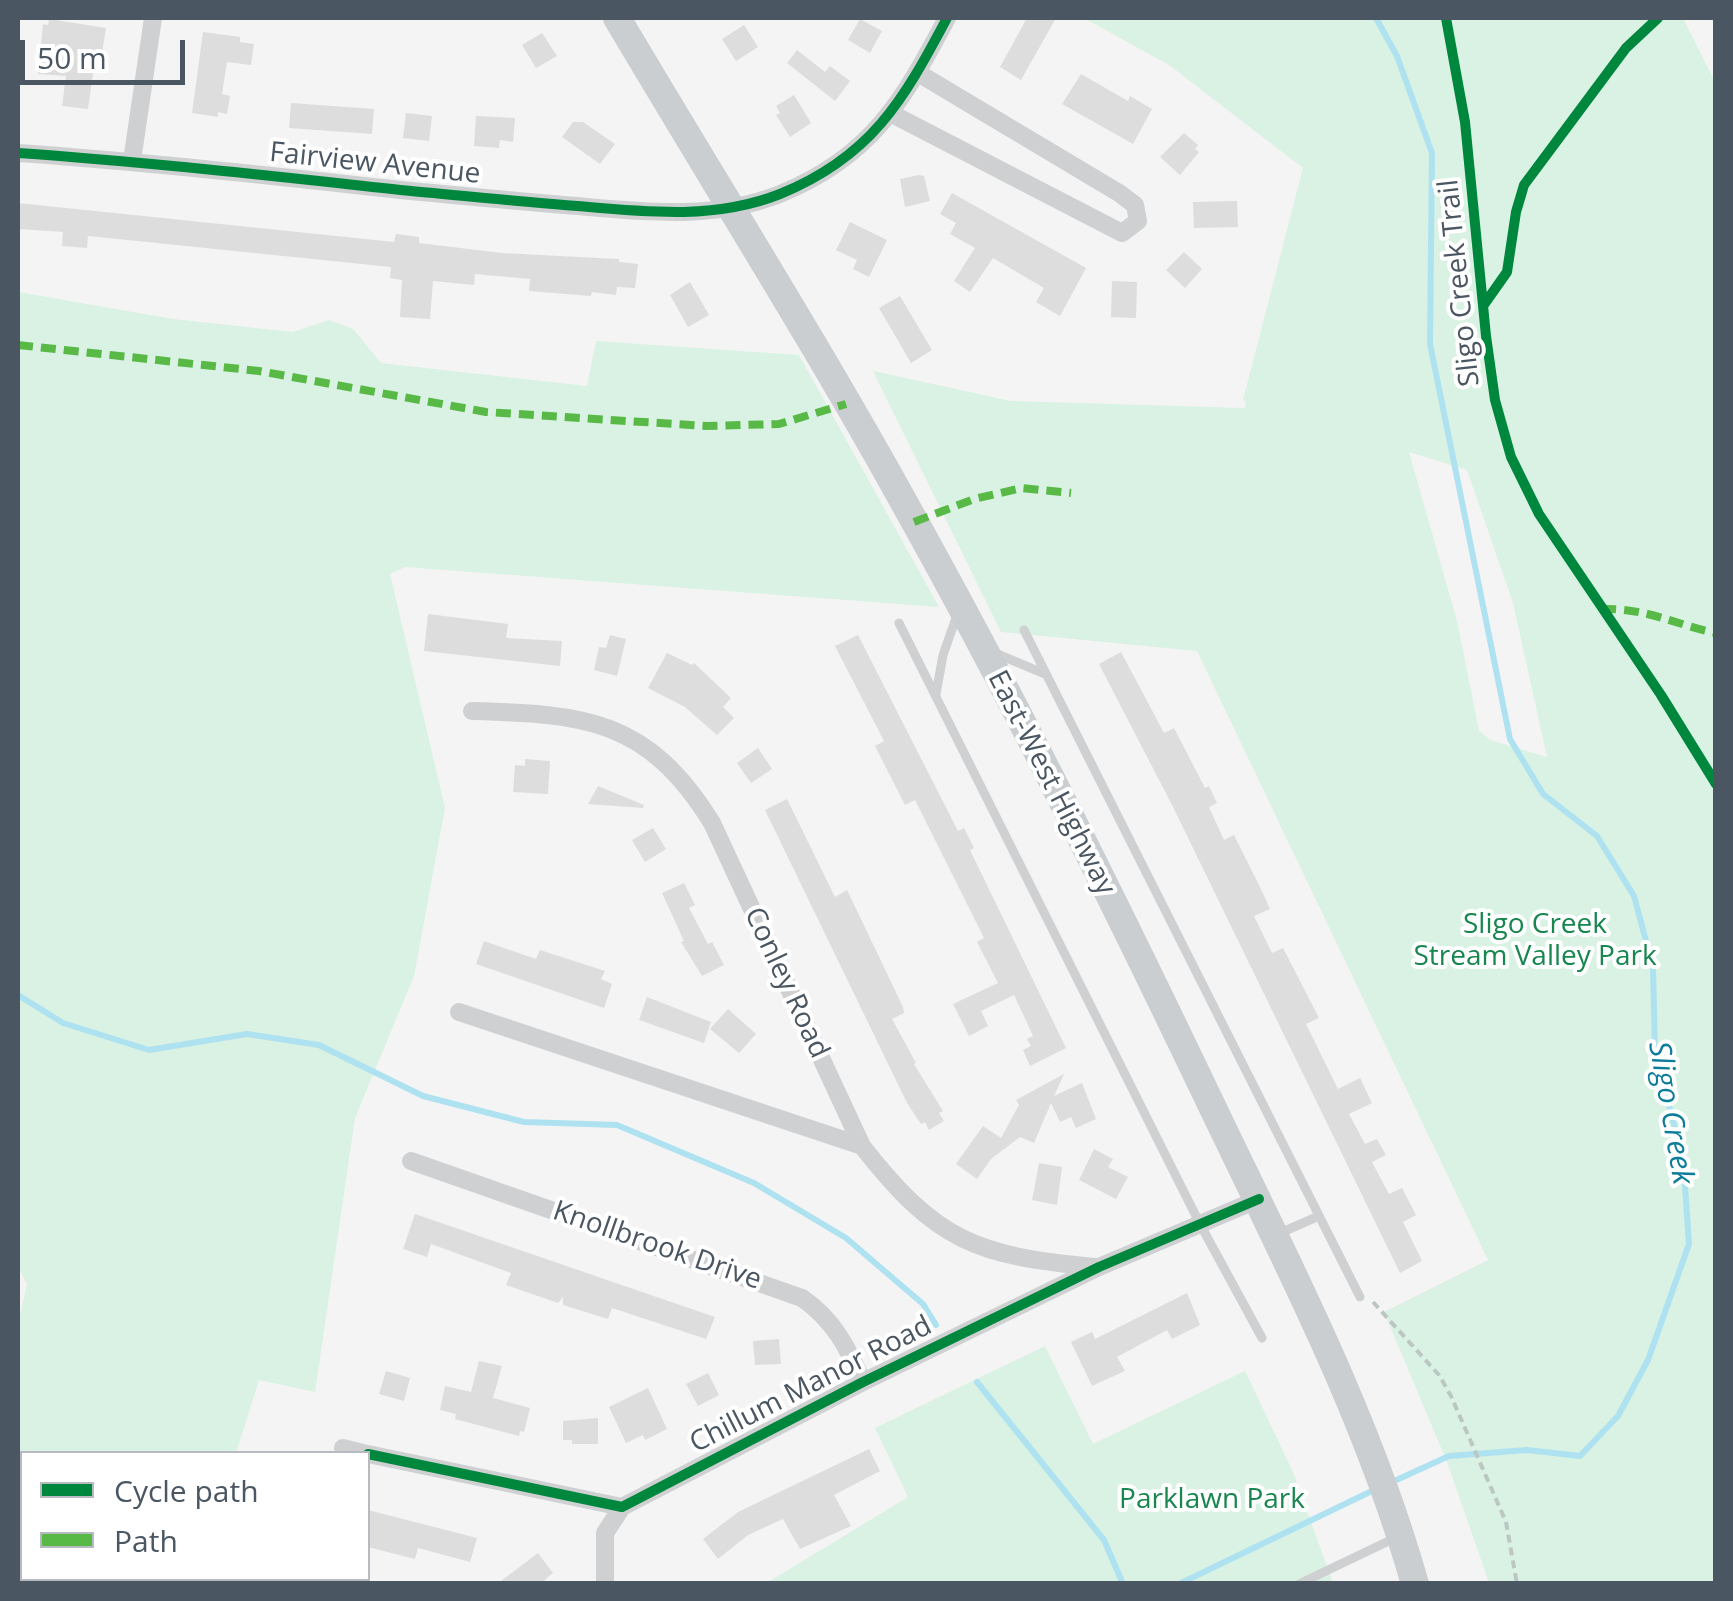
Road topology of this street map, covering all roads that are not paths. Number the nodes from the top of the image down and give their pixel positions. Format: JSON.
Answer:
{"nodes":[{"id":1,"x":153,"y":18,"type":"edge"},
{"id":2,"x":617,"y":18,"type":"edge"},
{"id":3,"x":947,"y":18,"type":"edge"},
{"id":4,"x":918,"y":73,"type":"junction"},
{"id":5,"x":892,"y":114,"type":"junction"},
{"id":6,"x":18,"y":152,"type":"edge"},
{"id":7,"x":132,"y":161,"type":"junction"},
{"id":8,"x":728,"y":206,"type":"junction"},
{"id":9,"x":956,"y":600,"type":"junction"},
{"id":10,"x":899,"y":624,"type":"dead end"},
{"id":11,"x":1024,"y":630,"type":"dead end"},
{"id":12,"x":981,"y":648,"type":"junction"},
{"id":13,"x":1050,"y":679,"type":"junction"},
{"id":14,"x":936,"y":696,"type":"junction"},
{"id":15,"x":472,"y":711,"type":"dead end"},
{"id":16,"x":459,"y":1012,"type":"dead end"},
{"id":17,"x":862,"y":1146,"type":"junction"},
{"id":18,"x":411,"y":1161,"type":"dead end"},
{"id":19,"x":1259,"y":1199,"type":"junction"},
{"id":20,"x":1319,"y":1216,"type":"junction"},
{"id":21,"x":1200,"y":1224,"type":"junction"},
{"id":22,"x":1276,"y":1236,"type":"junction"},
{"id":23,"x":1100,"y":1267,"type":"junction"},
{"id":24,"x":1360,"y":1296,"type":"road end"},
{"id":25,"x":1262,"y":1338,"type":"dead end"},
{"id":26,"x":863,"y":1382,"type":"junction"},
{"id":27,"x":343,"y":1448,"type":"dead end"},
{"id":28,"x":355,"y":1451,"type":"edge"},
{"id":29,"x":370,"y":1455,"type":"edge"},
{"id":30,"x":622,"y":1507,"type":"junction"},
{"id":31,"x":1398,"y":1529,"type":"junction"},
{"id":32,"x":605,"y":1584,"type":"edge"},
{"id":33,"x":1299,"y":1584,"type":"edge"},
{"id":34,"x":1415,"y":1584,"type":"edge"}],
"edges":[{"from":1,"to":7,"type":"street"},
{"from":2,"to":8,"type":"main road","name":"East-West Highway"},
{"from":3,"to":4,"type":"street","name":"Fairview Avenue"},
{"from":4,"to":5,"type":"street","name":"Fairview Avenue"},
{"from":4,"to":5,"type":"street"},
{"from":5,"to":8,"type":"street","name":"Fairview Avenue"},
{"from":6,"to":7,"type":"street","name":"Fairview Avenue"},
{"from":7,"to":8,"type":"street","name":"Fairview Avenue"},
{"from":8,"to":9,"type":"main road","name":"East-West Highway"},
{"from":9,"to":12,"type":"main road","name":"East-West Highway"},
{"from":9,"to":14,"type":"lane"},
{"from":10,"to":14,"type":"lane"},
{"from":11,"to":13,"type":"lane"},
{"from":12,"to":13,"type":"lane"},
{"from":12,"to":19,"type":"main road","name":"East-West Highway"},
{"from":13,"to":20,"type":"lane"},
{"from":14,"to":21,"type":"lane"},
{"from":15,"to":17,"type":"street","name":"Conley Road"},
{"from":16,"to":17,"type":"street"},
{"from":17,"to":23,"type":"street","name":"Conley Road"},
{"from":18,"to":26,"type":"street","name":"Knollbrook Drive"},
{"from":19,"to":21,"type":"street","name":"Chillum Manor Road"},
{"from":19,"to":22,"type":"main road","name":"East-West Highway"},
{"from":20,"to":22,"type":"lane"},
{"from":20,"to":24,"type":"lane"},
{"from":21,"to":23,"type":"street","name":"Chillum Manor Road"},
{"from":21,"to":25,"type":"lane"},
{"from":22,"to":31,"type":"main road","name":"East-West Highway"},
{"from":23,"to":26,"type":"street","name":"Chillum Manor Road"},
{"from":26,"to":30,"type":"street","name":"Chillum Manor Road"},
{"from":27,"to":28,"type":"street"},
{"from":29,"to":30,"type":"street"},
{"from":30,"to":32,"type":"street"},
{"from":31,"to":33,"type":"lane"},
{"from":31,"to":34,"type":"main road","name":"East-West Highway"}]}
